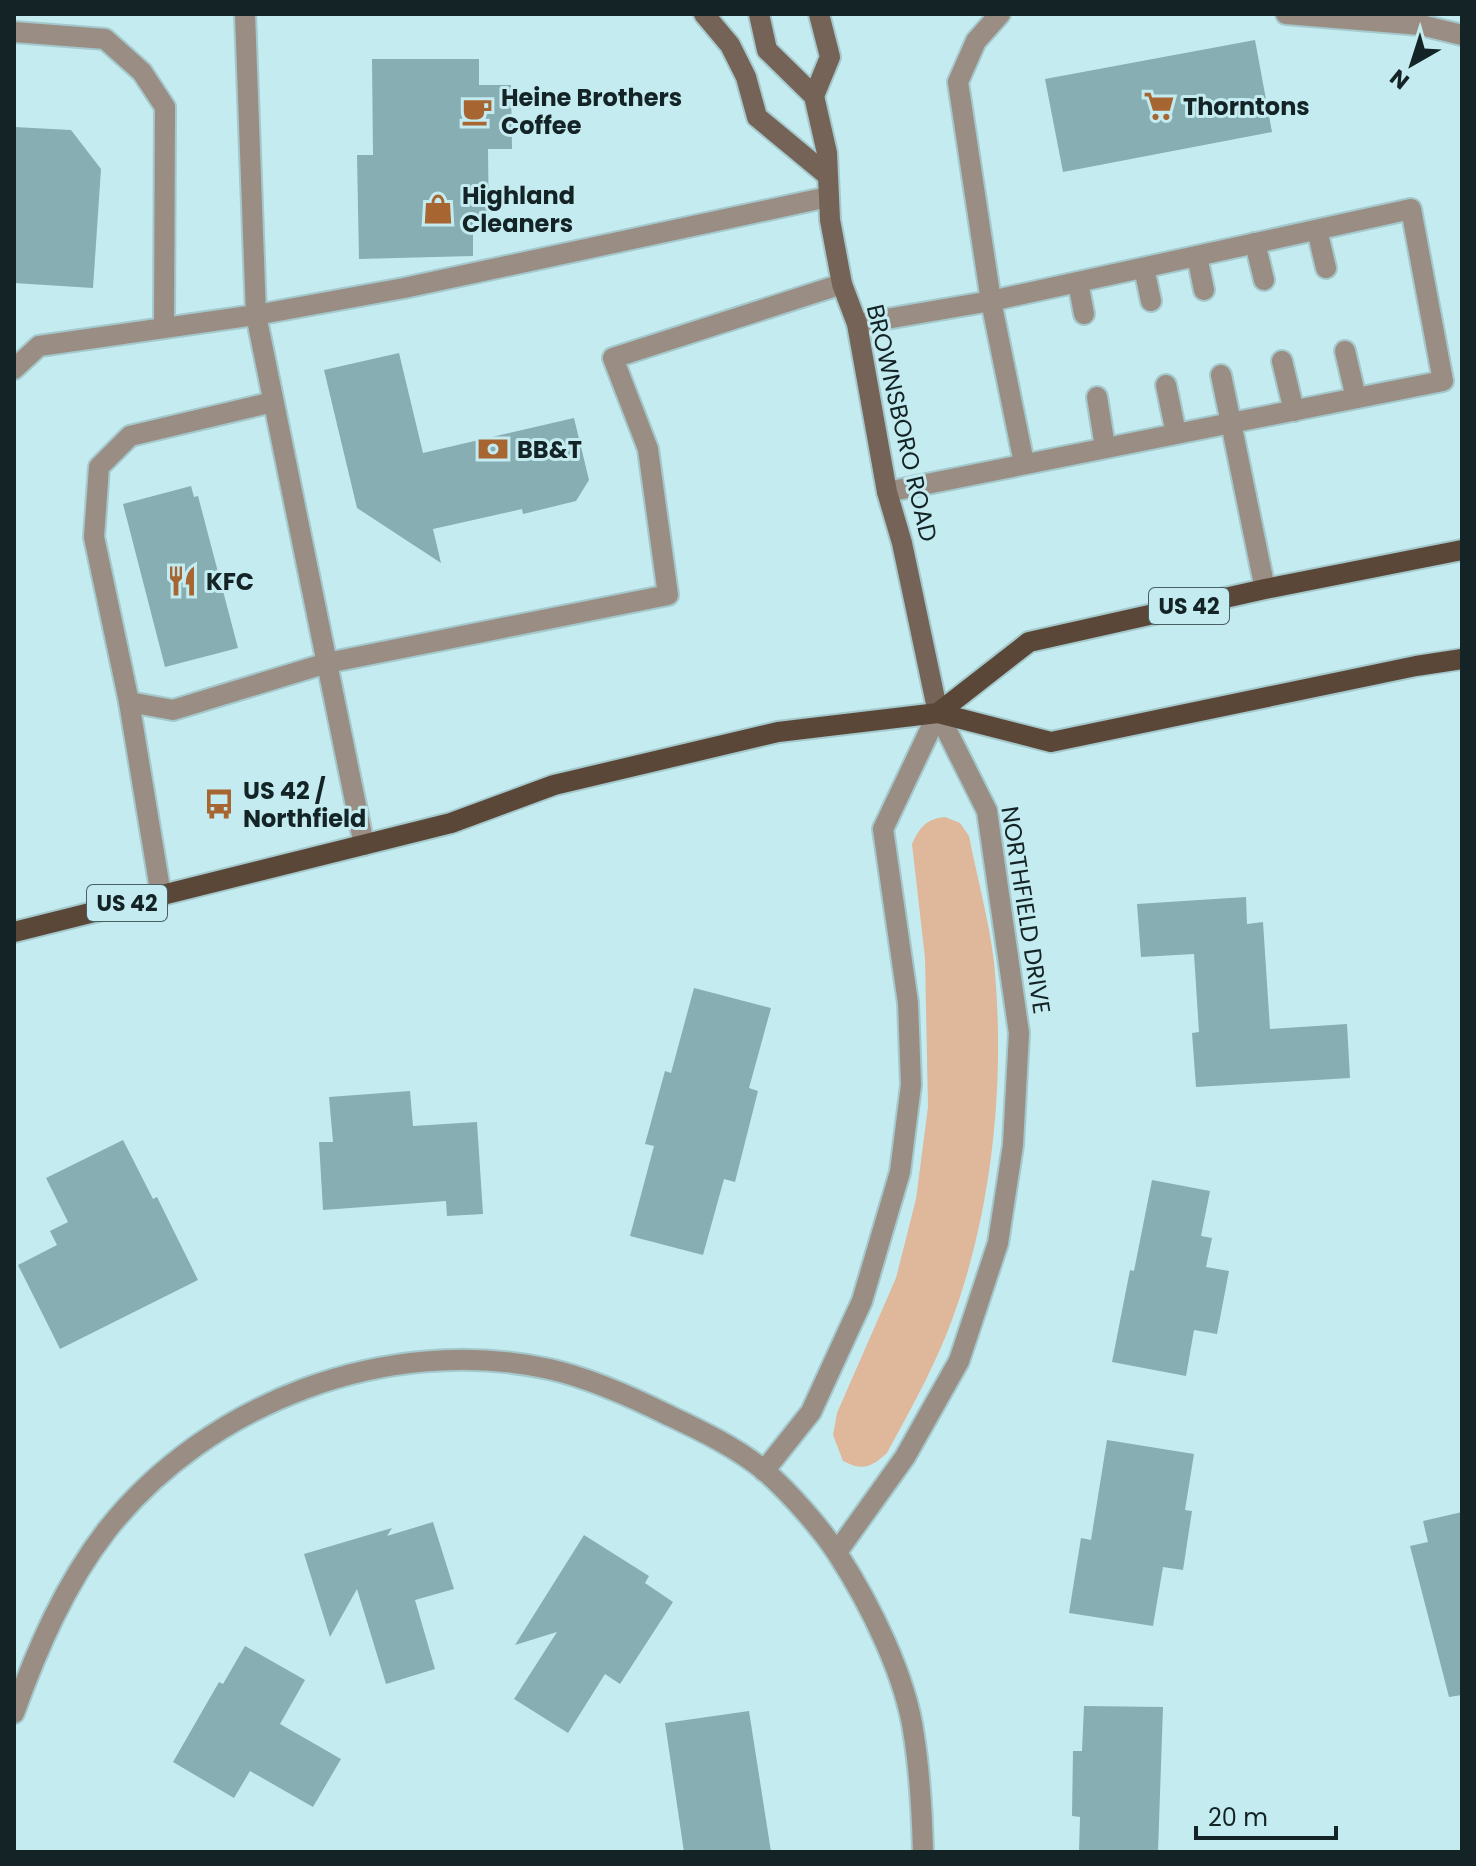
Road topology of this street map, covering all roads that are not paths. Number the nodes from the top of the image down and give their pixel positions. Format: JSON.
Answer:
{"nodes":[{"id":1,"x":245,"y":14,"type":"edge"},
{"id":2,"x":704,"y":14,"type":"edge"},
{"id":3,"x":759,"y":14,"type":"edge"},
{"id":4,"x":819,"y":14,"type":"edge"},
{"id":5,"x":1000,"y":14,"type":"edge"},
{"id":6,"x":1286,"y":14,"type":"edge"},
{"id":7,"x":14,"y":32,"type":"edge"},
{"id":8,"x":1462,"y":35,"type":"edge"},
{"id":9,"x":814,"y":96,"type":"junction"},
{"id":10,"x":827,"y":175,"type":"junction"},
{"id":11,"x":828,"y":197,"type":"junction"},
{"id":12,"x":1317,"y":230,"type":"junction"},
{"id":13,"x":1255,"y":243,"type":"junction"},
{"id":14,"x":1197,"y":256,"type":"junction"},
{"id":15,"x":1144,"y":268,"type":"junction"},
{"id":16,"x":1326,"y":268,"type":"dead end"},
{"id":17,"x":1264,"y":280,"type":"dead end"},
{"id":18,"x":1078,"y":282,"type":"junction"},
{"id":19,"x":842,"y":284,"type":"junction"},
{"id":20,"x":1204,"y":290,"type":"dead end"},
{"id":21,"x":991,"y":301,"type":"junction"},
{"id":22,"x":1151,"y":301,"type":"dead end"},
{"id":23,"x":1084,"y":314,"type":"dead end"},
{"id":24,"x":256,"y":315,"type":"junction"},
{"id":25,"x":857,"y":324,"type":"junction"},
{"id":26,"x":164,"y":328,"type":"junction"},
{"id":27,"x":1345,"y":351,"type":"dead end"},
{"id":28,"x":19,"y":359,"type":"edge"},
{"id":29,"x":1282,"y":361,"type":"dead end"},
{"id":30,"x":1221,"y":375,"type":"dead end"},
{"id":31,"x":1452,"y":382,"type":"edge"},
{"id":32,"x":1166,"y":385,"type":"dead end"},
{"id":33,"x":1097,"y":397,"type":"dead end"},
{"id":34,"x":1356,"y":398,"type":"junction"},
{"id":35,"x":273,"y":402,"type":"junction"},
{"id":36,"x":1294,"y":411,"type":"junction"},
{"id":37,"x":1231,"y":423,"type":"junction"},
{"id":38,"x":1176,"y":433,"type":"junction"},
{"id":39,"x":1105,"y":447,"type":"junction"},
{"id":40,"x":1024,"y":463,"type":"junction"},
{"id":41,"x":887,"y":492,"type":"junction"},
{"id":42,"x":1462,"y":550,"type":"edge"},
{"id":43,"x":1265,"y":589,"type":"junction"},
{"id":44,"x":1462,"y":659,"type":"edge"},
{"id":45,"x":327,"y":663,"type":"junction"},
{"id":46,"x":129,"y":702,"type":"junction"},
{"id":47,"x":938,"y":713,"type":"junction"},
{"id":48,"x":364,"y":845,"type":"junction"},
{"id":49,"x":161,"y":895,"type":"junction"},
{"id":50,"x":14,"y":932,"type":"edge"},
{"id":51,"x":764,"y":1471,"type":"junction"},
{"id":52,"x":837,"y":1552,"type":"junction"},
{"id":53,"x":14,"y":1713,"type":"edge"},
{"id":54,"x":923,"y":1852,"type":"edge"}],
"edges":[{"from":1,"to":24,"type":"street"},
{"from":2,"to":10,"type":"street"},
{"from":3,"to":9,"type":"street"},
{"from":4,"to":9,"type":"street"},
{"from":5,"to":21,"type":"street"},
{"from":6,"to":8,"type":"street"},
{"from":7,"to":26,"type":"street"},
{"from":9,"to":10,"type":"street","name":"BROWNSBORO ROAD"},
{"from":10,"to":11,"type":"street","name":"BROWNSBORO ROAD"},
{"from":11,"to":19,"type":"street","name":"BROWNSBORO ROAD"},
{"from":11,"to":24,"type":"street"},
{"from":12,"to":13,"type":"street"},
{"from":12,"to":16,"type":"street"},
{"from":12,"to":31,"type":"street"},
{"from":13,"to":14,"type":"street"},
{"from":13,"to":17,"type":"street"},
{"from":14,"to":15,"type":"street"},
{"from":14,"to":20,"type":"street"},
{"from":15,"to":18,"type":"street"},
{"from":15,"to":22,"type":"street"},
{"from":18,"to":21,"type":"street"},
{"from":18,"to":23,"type":"street"},
{"from":19,"to":25,"type":"street","name":"BROWNSBORO ROAD"},
{"from":19,"to":45,"type":"street"},
{"from":21,"to":25,"type":"street"},
{"from":21,"to":40,"type":"street"},
{"from":24,"to":26,"type":"street"},
{"from":24,"to":35,"type":"street"},
{"from":25,"to":41,"type":"street","name":"BROWNSBORO ROAD"},
{"from":26,"to":28,"type":"street"},
{"from":27,"to":34,"type":"street"},
{"from":29,"to":36,"type":"street"},
{"from":30,"to":37,"type":"street"},
{"from":31,"to":34,"type":"street"},
{"from":32,"to":38,"type":"street"},
{"from":33,"to":39,"type":"street"},
{"from":34,"to":36,"type":"street"},
{"from":35,"to":45,"type":"street"},
{"from":35,"to":46,"type":"street"},
{"from":36,"to":37,"type":"street"},
{"from":37,"to":38,"type":"street"},
{"from":37,"to":43,"type":"street"},
{"from":38,"to":39,"type":"street"},
{"from":39,"to":40,"type":"street"},
{"from":40,"to":41,"type":"street"},
{"from":41,"to":47,"type":"street","name":"BROWNSBORO ROAD"},
{"from":42,"to":43,"type":"main road","number":"US 42"},
{"from":43,"to":47,"type":"main road","number":"US 42"},
{"from":44,"to":47,"type":"main road","number":"US 42"},
{"from":45,"to":46,"type":"street"},
{"from":45,"to":48,"type":"street"},
{"from":46,"to":49,"type":"street"},
{"from":47,"to":48,"type":"main road","number":"US 42"},
{"from":47,"to":51,"type":"street"},
{"from":47,"to":52,"type":"street","name":"NORTHFIELD DRIVE"},
{"from":48,"to":49,"type":"main road","number":"US 42"},
{"from":49,"to":50,"type":"main road","number":"US 42"},
{"from":51,"to":52,"type":"street"},
{"from":51,"to":53,"type":"street"},
{"from":52,"to":54,"type":"street"}]}
